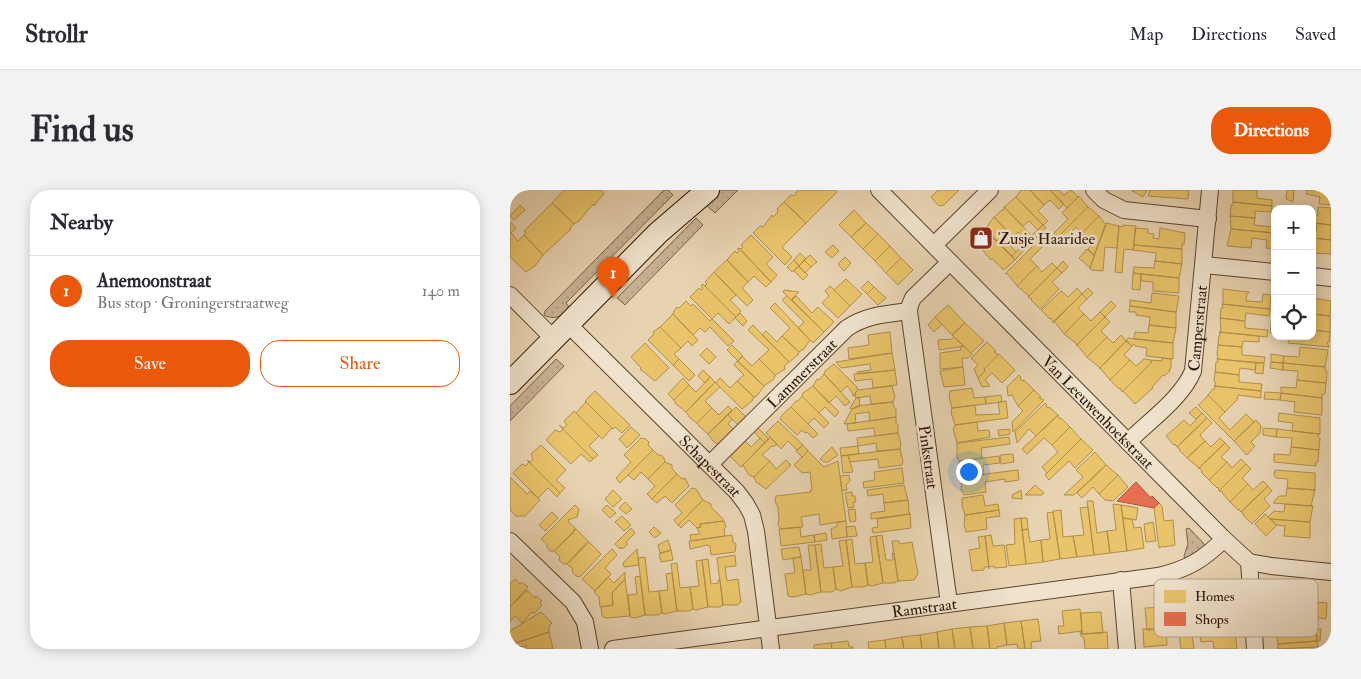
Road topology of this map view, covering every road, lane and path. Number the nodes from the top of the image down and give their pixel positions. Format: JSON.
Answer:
{"nodes":[{"id":1,"x":695,"y":190,"type":"edge"},
{"id":2,"x":708,"y":190,"type":"edge"},
{"id":3,"x":879,"y":190,"type":"edge"},
{"id":4,"x":990,"y":190,"type":"edge"},
{"id":5,"x":1094,"y":190,"type":"edge"},
{"id":6,"x":1210,"y":190,"type":"edge"},
{"id":7,"x":1208,"y":219,"type":"junction"},
{"id":8,"x":658,"y":233,"type":"junction"},
{"id":9,"x":934,"y":245,"type":"junction"},
{"id":10,"x":950,"y":262,"type":"junction"},
{"id":11,"x":1204,"y":265,"type":"junction"},
{"id":12,"x":1271,"y":272,"type":"edge"},
{"id":13,"x":1316,"y":276,"type":"edge"},
{"id":14,"x":1331,"y":278,"type":"edge"},
{"id":15,"x":510,"y":295,"type":"edge"},
{"id":16,"x":909,"y":311,"type":"junction"},
{"id":17,"x":561,"y":331,"type":"junction"},
{"id":18,"x":510,"y":383,"type":"edge"},
{"id":19,"x":1128,"y":442,"type":"junction"},
{"id":20,"x":710,"y":464,"type":"junction"},
{"id":21,"x":1224,"y":539,"type":"junction"},
{"id":22,"x":510,"y":541,"type":"edge"},
{"id":23,"x":1249,"y":562,"type":"junction"},
{"id":24,"x":1331,"y":572,"type":"edge"},
{"id":25,"x":1250,"y":579,"type":"edge"},
{"id":26,"x":1121,"y":580,"type":"junction"},
{"id":27,"x":949,"y":603,"type":"junction"},
{"id":28,"x":768,"y":628,"type":"junction"},
{"id":29,"x":590,"y":649,"type":"edge"},
{"id":30,"x":613,"y":649,"type":"edge"},
{"id":31,"x":771,"y":649,"type":"edge"},
{"id":32,"x":1127,"y":649,"type":"edge"}],
"edges":[{"from":1,"to":8,"type":"main road"},
{"from":2,"to":8,"type":"main road"},
{"from":3,"to":9,"type":"street","name":"Van Leeuwenhoekstraat"},
{"from":4,"to":9,"type":"street"},
{"from":5,"to":7,"type":"street"},
{"from":6,"to":7,"type":"street","name":"Camperstraat"},
{"from":7,"to":11,"type":"street","name":"Camperstraat"},
{"from":8,"to":17,"type":"main road"},
{"from":9,"to":10,"type":"street","name":"Van Leeuwenhoekstraat"},
{"from":10,"to":16,"type":"street"},
{"from":10,"to":19,"type":"street","name":"Van Leeuwenhoekstraat"},
{"from":11,"to":12,"type":"street"},
{"from":11,"to":19,"type":"street","name":"Camperstraat"},
{"from":13,"to":14,"type":"street"},
{"from":15,"to":17,"type":"street","name":"Schapestraat"},
{"from":16,"to":20,"type":"street","name":"Lammerstraat"},
{"from":16,"to":27,"type":"street","name":"Pinkstraat"},
{"from":17,"to":18,"type":"main road"},
{"from":17,"to":20,"type":"street","name":"Schapestraat"},
{"from":19,"to":21,"type":"street","name":"Van Leeuwenhoekstraat"},
{"from":20,"to":28,"type":"street","name":"Schapestraat"},
{"from":21,"to":23,"type":"street","name":"Van Leeuwenhoekstraat"},
{"from":21,"to":26,"type":"street","name":"Ramstraat"},
{"from":22,"to":29,"type":"street"},
{"from":23,"to":24,"type":"street"},
{"from":23,"to":25,"type":"street"},
{"from":26,"to":27,"type":"street","name":"Ramstraat"},
{"from":26,"to":32,"type":"street"},
{"from":27,"to":28,"type":"street","name":"Ramstraat"},
{"from":28,"to":30,"type":"street","name":"Ramstraat"},
{"from":28,"to":31,"type":"street","name":"Schapestraat"}]}
